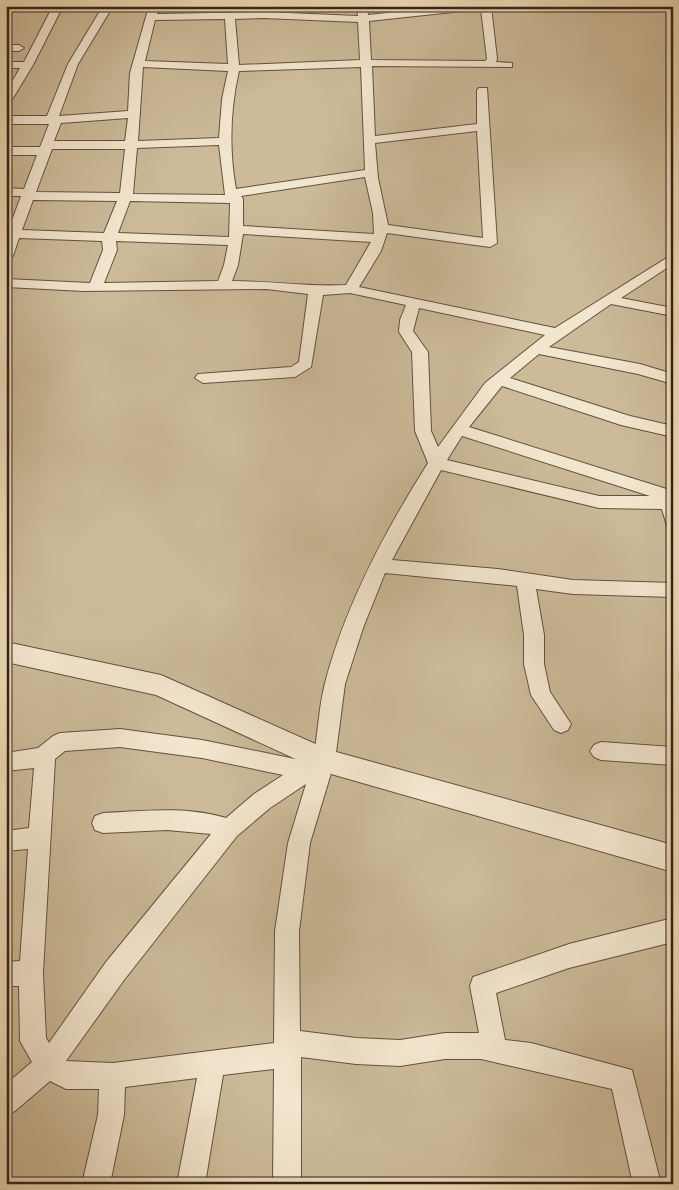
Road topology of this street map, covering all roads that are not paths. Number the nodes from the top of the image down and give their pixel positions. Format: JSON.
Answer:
{"nodes":[{"id":1,"x":58,"y":6,"type":"edge"},
{"id":2,"x":108,"y":6,"type":"edge"},
{"id":3,"x":485,"y":6,"type":"edge"},
{"id":4,"x":153,"y":11,"type":"edge"},
{"id":5,"x":304,"y":11,"type":"edge"},
{"id":6,"x":362,"y":12,"type":"edge"},
{"id":7,"x":230,"y":16,"type":"junction"},
{"id":8,"x":6,"y":48,"type":"edge"},
{"id":9,"x":18,"y":48,"type":"dead end"},
{"id":10,"x":368,"y":63,"type":"junction"},
{"id":11,"x":139,"y":64,"type":"junction"},
{"id":12,"x":6,"y":65,"type":"edge"},
{"id":13,"x":28,"y":65,"type":"junction"},
{"id":14,"x":488,"y":65,"type":"junction"},
{"id":15,"x":508,"y":65,"type":"dead end"},
{"id":16,"x":234,"y":68,"type":"junction"},
{"id":17,"x":18,"y":83,"type":"junction"},
{"id":18,"x":6,"y":84,"type":"edge"},
{"id":19,"x":483,"y":90,"type":"dead end"},
{"id":20,"x":6,"y":101,"type":"edge"},
{"id":21,"x":134,"y":114,"type":"junction"},
{"id":22,"x":6,"y":120,"type":"edge"},
{"id":23,"x":54,"y":120,"type":"junction"},
{"id":24,"x":483,"y":127,"type":"junction"},
{"id":25,"x":369,"y":140,"type":"junction"},
{"id":26,"x":225,"y":141,"type":"junction"},
{"id":27,"x":130,"y":145,"type":"junction"},
{"id":28,"x":45,"y":148,"type":"junction"},
{"id":29,"x":6,"y":151,"type":"edge"},
{"id":30,"x":371,"y":173,"type":"junction"},
{"id":31,"x":6,"y":192,"type":"edge"},
{"id":32,"x":30,"y":195,"type":"junction"},
{"id":33,"x":126,"y":196,"type":"junction"},
{"id":34,"x":234,"y":196,"type":"junction"},
{"id":35,"x":380,"y":233,"type":"junction"},
{"id":36,"x":11,"y":235,"type":"edge"},
{"id":37,"x":236,"y":236,"type":"junction"},
{"id":38,"x":109,"y":238,"type":"junction"},
{"id":39,"x":6,"y":256,"type":"edge"},
{"id":40,"x":673,"y":258,"type":"edge"},
{"id":41,"x":6,"y":283,"type":"edge"},
{"id":42,"x":223,"y":285,"type":"junction"},
{"id":43,"x":95,"y":287,"type":"junction"},
{"id":44,"x":350,"y":289,"type":"junction"},
{"id":45,"x":316,"y":291,"type":"junction"},
{"id":46,"x":611,"y":300,"type":"junction"},
{"id":47,"x":414,"y":302,"type":"junction"},
{"id":48,"x":673,"y":312,"type":"edge"},
{"id":49,"x":557,"y":334,"type":"junction"},
{"id":50,"x":536,"y":348,"type":"junction"},
{"id":51,"x":204,"y":378,"type":"dead end"},
{"id":52,"x":673,"y":378,"type":"edge"},
{"id":53,"x":500,"y":380,"type":"junction"},
{"id":54,"x":458,"y":429,"type":"junction"},
{"id":55,"x":673,"y":432,"type":"edge"},
{"id":56,"x":436,"y":463,"type":"junction"},
{"id":57,"x":669,"y":503,"type":"junction"},
{"id":58,"x":673,"y":521,"type":"edge"},
{"id":59,"x":380,"y":566,"type":"junction"},
{"id":60,"x":525,"y":580,"type":"junction"},
{"id":61,"x":673,"y":590,"type":"edge"},
{"id":62,"x":6,"y":652,"type":"edge"},
{"id":63,"x":6,"y":656,"type":"edge"},
{"id":64,"x":561,"y":724,"type":"dead end"},
{"id":65,"x":601,"y":751,"type":"dead end"},
{"id":66,"x":673,"y":756,"type":"edge"},
{"id":67,"x":43,"y":757,"type":"junction"},
{"id":68,"x":6,"y":762,"type":"edge"},
{"id":69,"x":316,"y":766,"type":"junction"},
{"id":70,"x":103,"y":823,"type":"dead end"},
{"id":71,"x":230,"y":829,"type":"junction"},
{"id":72,"x":41,"y":837,"type":"junction"},
{"id":73,"x":6,"y":841,"type":"edge"},
{"id":74,"x":673,"y":859,"type":"edge"},
{"id":75,"x":673,"y":930,"type":"edge"},
{"id":76,"x":31,"y":973,"type":"junction"},
{"id":77,"x":6,"y":974,"type":"edge"},
{"id":78,"x":287,"y":1048,"type":"junction"},
{"id":79,"x":494,"y":1051,"type":"junction"},
{"id":80,"x":212,"y":1064,"type":"junction"},
{"id":81,"x":48,"y":1065,"type":"junction"},
{"id":82,"x":113,"y":1076,"type":"junction"},
{"id":83,"x":6,"y":1102,"type":"edge"},
{"id":84,"x":96,"y":1184,"type":"edge"},
{"id":85,"x":191,"y":1184,"type":"edge"},
{"id":86,"x":287,"y":1184,"type":"edge"},
{"id":87,"x":648,"y":1184,"type":"edge"}],
"edges":[{"from":1,"to":13,"type":"street"},
{"from":2,"to":23,"type":"street"},
{"from":3,"to":6,"type":"street"},
{"from":3,"to":14,"type":"street"},
{"from":4,"to":7,"type":"street"},
{"from":4,"to":11,"type":"street"},
{"from":5,"to":6,"type":"street"},
{"from":5,"to":7,"type":"street"},
{"from":6,"to":10,"type":"street"},
{"from":7,"to":16,"type":"street"},
{"from":8,"to":9,"type":"street"},
{"from":10,"to":14,"type":"street"},
{"from":10,"to":16,"type":"street"},
{"from":10,"to":25,"type":"street"},
{"from":11,"to":16,"type":"street"},
{"from":11,"to":21,"type":"street"},
{"from":12,"to":13,"type":"street"},
{"from":13,"to":17,"type":"street"},
{"from":14,"to":15,"type":"street"},
{"from":16,"to":26,"type":"street"},
{"from":17,"to":18,"type":"street"},
{"from":17,"to":20,"type":"street"},
{"from":19,"to":24,"type":"street"},
{"from":21,"to":23,"type":"street"},
{"from":21,"to":27,"type":"street"},
{"from":22,"to":23,"type":"street"},
{"from":23,"to":28,"type":"street"},
{"from":24,"to":25,"type":"street"},
{"from":24,"to":35,"type":"street"},
{"from":25,"to":30,"type":"street"},
{"from":26,"to":27,"type":"street"},
{"from":26,"to":34,"type":"street"},
{"from":27,"to":28,"type":"street"},
{"from":27,"to":33,"type":"street"},
{"from":28,"to":29,"type":"street"},
{"from":28,"to":32,"type":"street"},
{"from":30,"to":34,"type":"street"},
{"from":30,"to":35,"type":"street"},
{"from":31,"to":32,"type":"street"},
{"from":32,"to":33,"type":"street"},
{"from":32,"to":36,"type":"street"},
{"from":33,"to":34,"type":"street"},
{"from":33,"to":38,"type":"street"},
{"from":34,"to":37,"type":"street"},
{"from":35,"to":37,"type":"street"},
{"from":35,"to":44,"type":"street"},
{"from":36,"to":38,"type":"street"},
{"from":36,"to":39,"type":"street"},
{"from":37,"to":38,"type":"street"},
{"from":37,"to":42,"type":"street"},
{"from":38,"to":43,"type":"street"},
{"from":40,"to":46,"type":"street"},
{"from":41,"to":43,"type":"street"},
{"from":42,"to":43,"type":"street"},
{"from":42,"to":45,"type":"street"},
{"from":44,"to":45,"type":"street"},
{"from":44,"to":47,"type":"street"},
{"from":45,"to":51,"type":"street"},
{"from":46,"to":48,"type":"street"},
{"from":46,"to":49,"type":"street"},
{"from":47,"to":49,"type":"street"},
{"from":47,"to":56,"type":"street"},
{"from":49,"to":50,"type":"street"},
{"from":50,"to":52,"type":"street"},
{"from":50,"to":53,"type":"street"},
{"from":53,"to":54,"type":"street"},
{"from":53,"to":55,"type":"street"},
{"from":54,"to":56,"type":"street"},
{"from":54,"to":57,"type":"street"},
{"from":56,"to":57,"type":"street"},
{"from":56,"to":59,"type":"street"},
{"from":57,"to":58,"type":"street"},
{"from":59,"to":60,"type":"street"},
{"from":59,"to":69,"type":"street"},
{"from":60,"to":61,"type":"street"},
{"from":60,"to":64,"type":"street"},
{"from":62,"to":63,"type":"street"},
{"from":62,"to":69,"type":"street"},
{"from":65,"to":66,"type":"street"},
{"from":67,"to":68,"type":"street"},
{"from":67,"to":69,"type":"street"},
{"from":67,"to":72,"type":"street"},
{"from":69,"to":71,"type":"street"},
{"from":69,"to":74,"type":"street"},
{"from":69,"to":78,"type":"street"},
{"from":70,"to":71,"type":"street"},
{"from":71,"to":81,"type":"street"},
{"from":72,"to":73,"type":"street"},
{"from":72,"to":76,"type":"street"},
{"from":75,"to":79,"type":"street"},
{"from":76,"to":77,"type":"street"},
{"from":76,"to":81,"type":"street"},
{"from":78,"to":79,"type":"street"},
{"from":78,"to":80,"type":"street"},
{"from":78,"to":86,"type":"street"},
{"from":79,"to":87,"type":"street"},
{"from":80,"to":82,"type":"street"},
{"from":80,"to":85,"type":"street"},
{"from":81,"to":82,"type":"street"},
{"from":81,"to":83,"type":"street"},
{"from":82,"to":84,"type":"street"}]}
